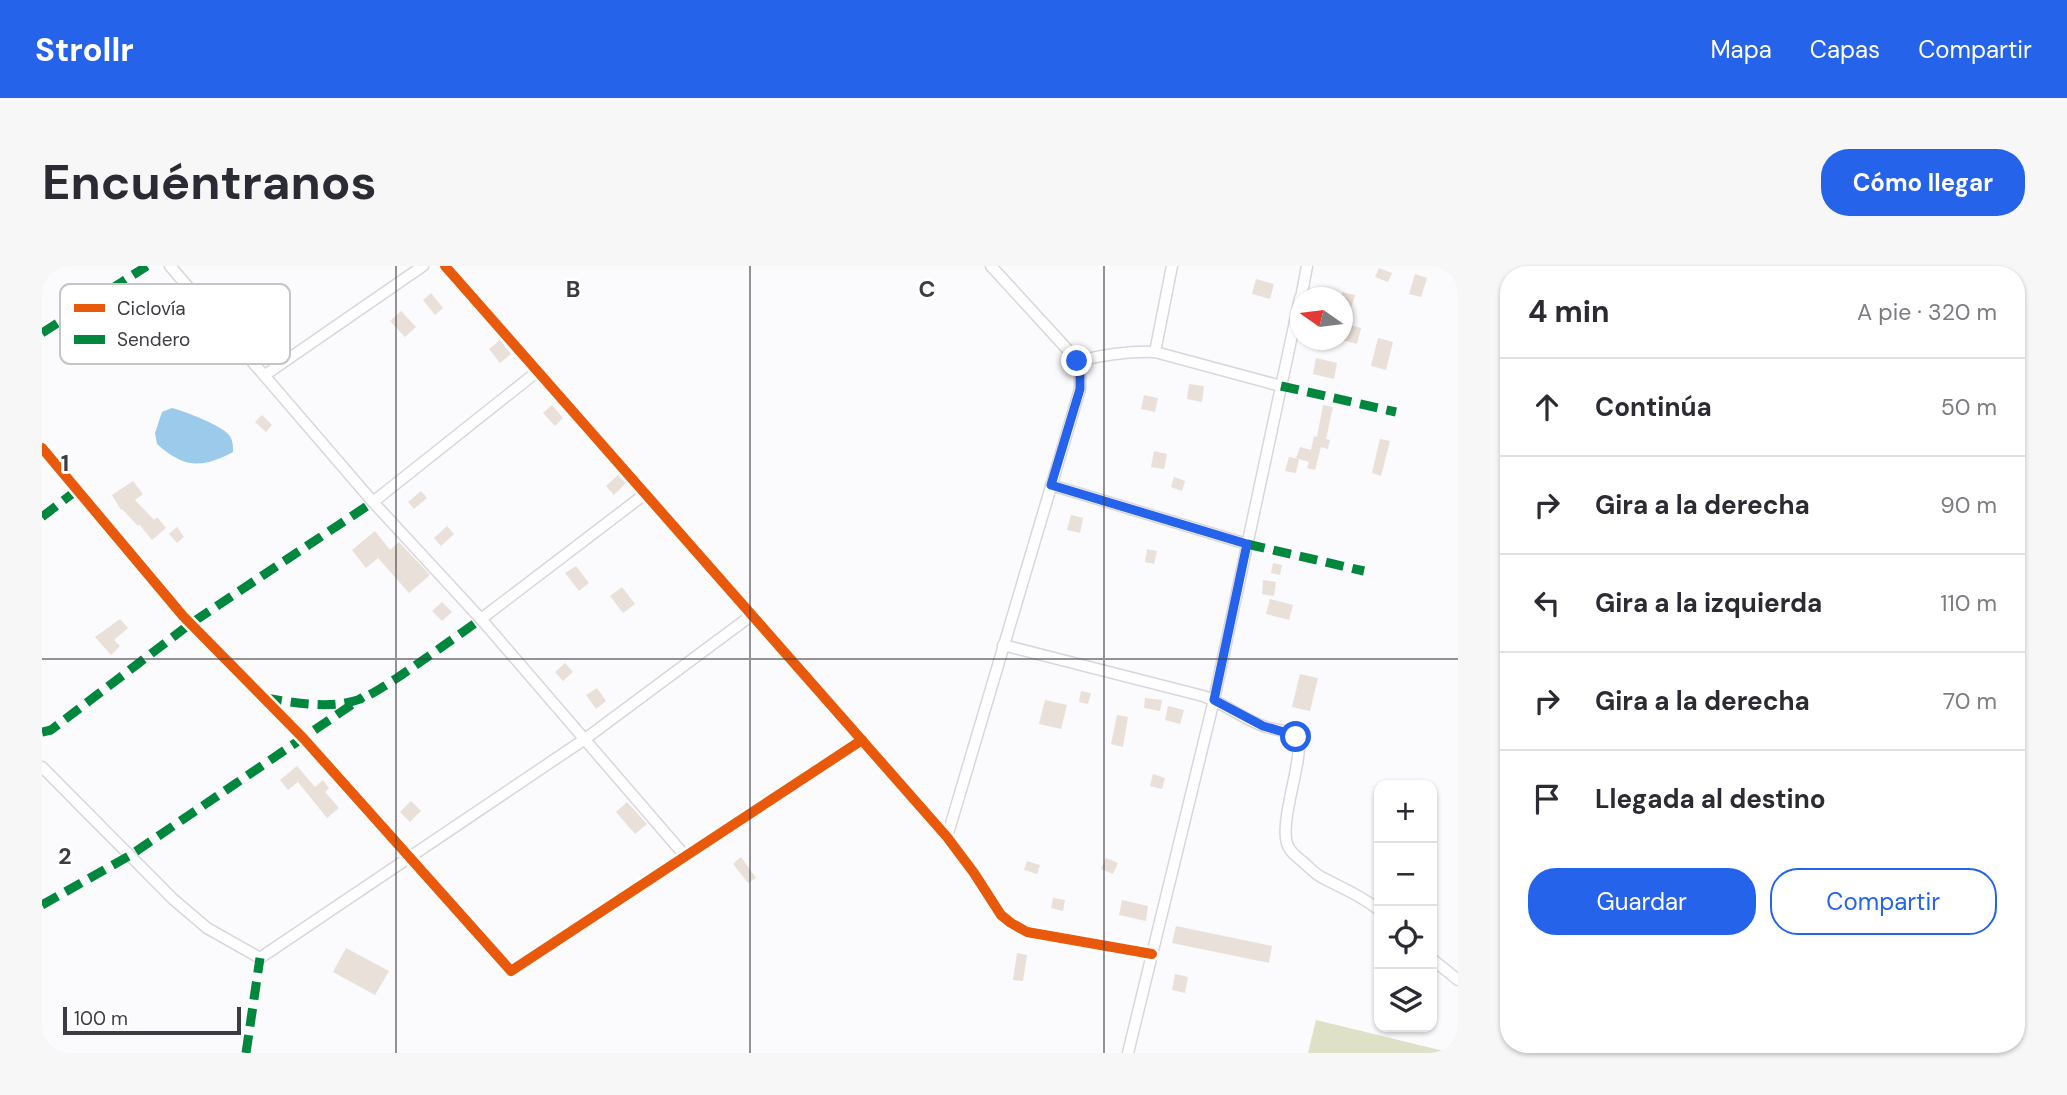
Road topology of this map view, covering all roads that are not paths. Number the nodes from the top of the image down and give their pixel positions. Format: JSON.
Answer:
{"nodes":[{"id":1,"x":170,"y":266,"type":"edge"},
{"id":2,"x":423,"y":266,"type":"edge"},
{"id":3,"x":445,"y":266,"type":"edge"},
{"id":4,"x":991,"y":266,"type":"edge"},
{"id":5,"x":1172,"y":266,"type":"edge"},
{"id":6,"x":1307,"y":266,"type":"edge"},
{"id":7,"x":186,"y":284,"type":"edge"},
{"id":8,"x":1303,"y":287,"type":"edge"},
{"id":9,"x":1290,"y":346,"type":"edge"},
{"id":10,"x":1155,"y":352,"type":"junction"},
{"id":11,"x":290,"y":358,"type":"edge"},
{"id":12,"x":1077,"y":361,"type":"junction"},
{"id":13,"x":255,"y":364,"type":"edge"},
{"id":14,"x":281,"y":364,"type":"edge"},
{"id":15,"x":538,"y":371,"type":"junction"},
{"id":16,"x":265,"y":375,"type":"junction"},
{"id":17,"x":1281,"y":386,"type":"junction"},
{"id":18,"x":42,"y":448,"type":"edge"},
{"id":19,"x":1051,"y":485,"type":"junction"},
{"id":20,"x":645,"y":494,"type":"junction"},
{"id":21,"x":373,"y":502,"type":"junction"},
{"id":22,"x":1247,"y":544,"type":"junction"},
{"id":23,"x":752,"y":615,"type":"junction"},
{"id":24,"x":481,"y":620,"type":"junction"},
{"id":25,"x":1003,"y":645,"type":"junction"},
{"id":26,"x":1214,"y":700,"type":"junction"},
{"id":27,"x":584,"y":739,"type":"junction"},
{"id":28,"x":862,"y":740,"type":"junction"},
{"id":29,"x":42,"y":767,"type":"edge"},
{"id":30,"x":947,"y":837,"type":"junction"},
{"id":31,"x":686,"y":857,"type":"junction"},
{"id":32,"x":410,"y":858,"type":"junction"},
{"id":33,"x":1374,"y":907,"type":"edge"},
{"id":34,"x":1152,"y":954,"type":"junction"},
{"id":35,"x":1437,"y":963,"type":"edge"},
{"id":36,"x":1458,"y":981,"type":"edge"},
{"id":37,"x":1128,"y":1053,"type":"edge"}],
"edges":[{"from":1,"to":7,"type":"street"},
{"from":2,"to":11,"type":"street"},
{"from":3,"to":15,"type":"street"},
{"from":4,"to":12,"type":"street"},
{"from":5,"to":10,"type":"street"},
{"from":6,"to":8,"type":"street"},
{"from":9,"to":17,"type":"street"},
{"from":10,"to":12,"type":"street"},
{"from":10,"to":17,"type":"street"},
{"from":12,"to":19,"type":"street"},
{"from":13,"to":16,"type":"street"},
{"from":14,"to":16,"type":"street"},
{"from":15,"to":20,"type":"street"},
{"from":15,"to":21,"type":"street"},
{"from":16,"to":21,"type":"street"},
{"from":17,"to":22,"type":"street"},
{"from":18,"to":32,"type":"street"},
{"from":19,"to":22,"type":"street"},
{"from":19,"to":25,"type":"street"},
{"from":20,"to":23,"type":"street"},
{"from":20,"to":24,"type":"street"},
{"from":21,"to":24,"type":"street"},
{"from":22,"to":26,"type":"street"},
{"from":23,"to":27,"type":"street"},
{"from":23,"to":28,"type":"street"},
{"from":24,"to":27,"type":"street"},
{"from":25,"to":26,"type":"street"},
{"from":25,"to":30,"type":"street"},
{"from":26,"to":33,"type":"street"},
{"from":26,"to":34,"type":"street"},
{"from":27,"to":31,"type":"street"},
{"from":27,"to":32,"type":"street"},
{"from":28,"to":30,"type":"street"},
{"from":28,"to":31,"type":"street"},
{"from":29,"to":32,"type":"street"},
{"from":30,"to":34,"type":"street"},
{"from":31,"to":32,"type":"street"},
{"from":34,"to":37,"type":"street"},
{"from":35,"to":36,"type":"street"}]}
